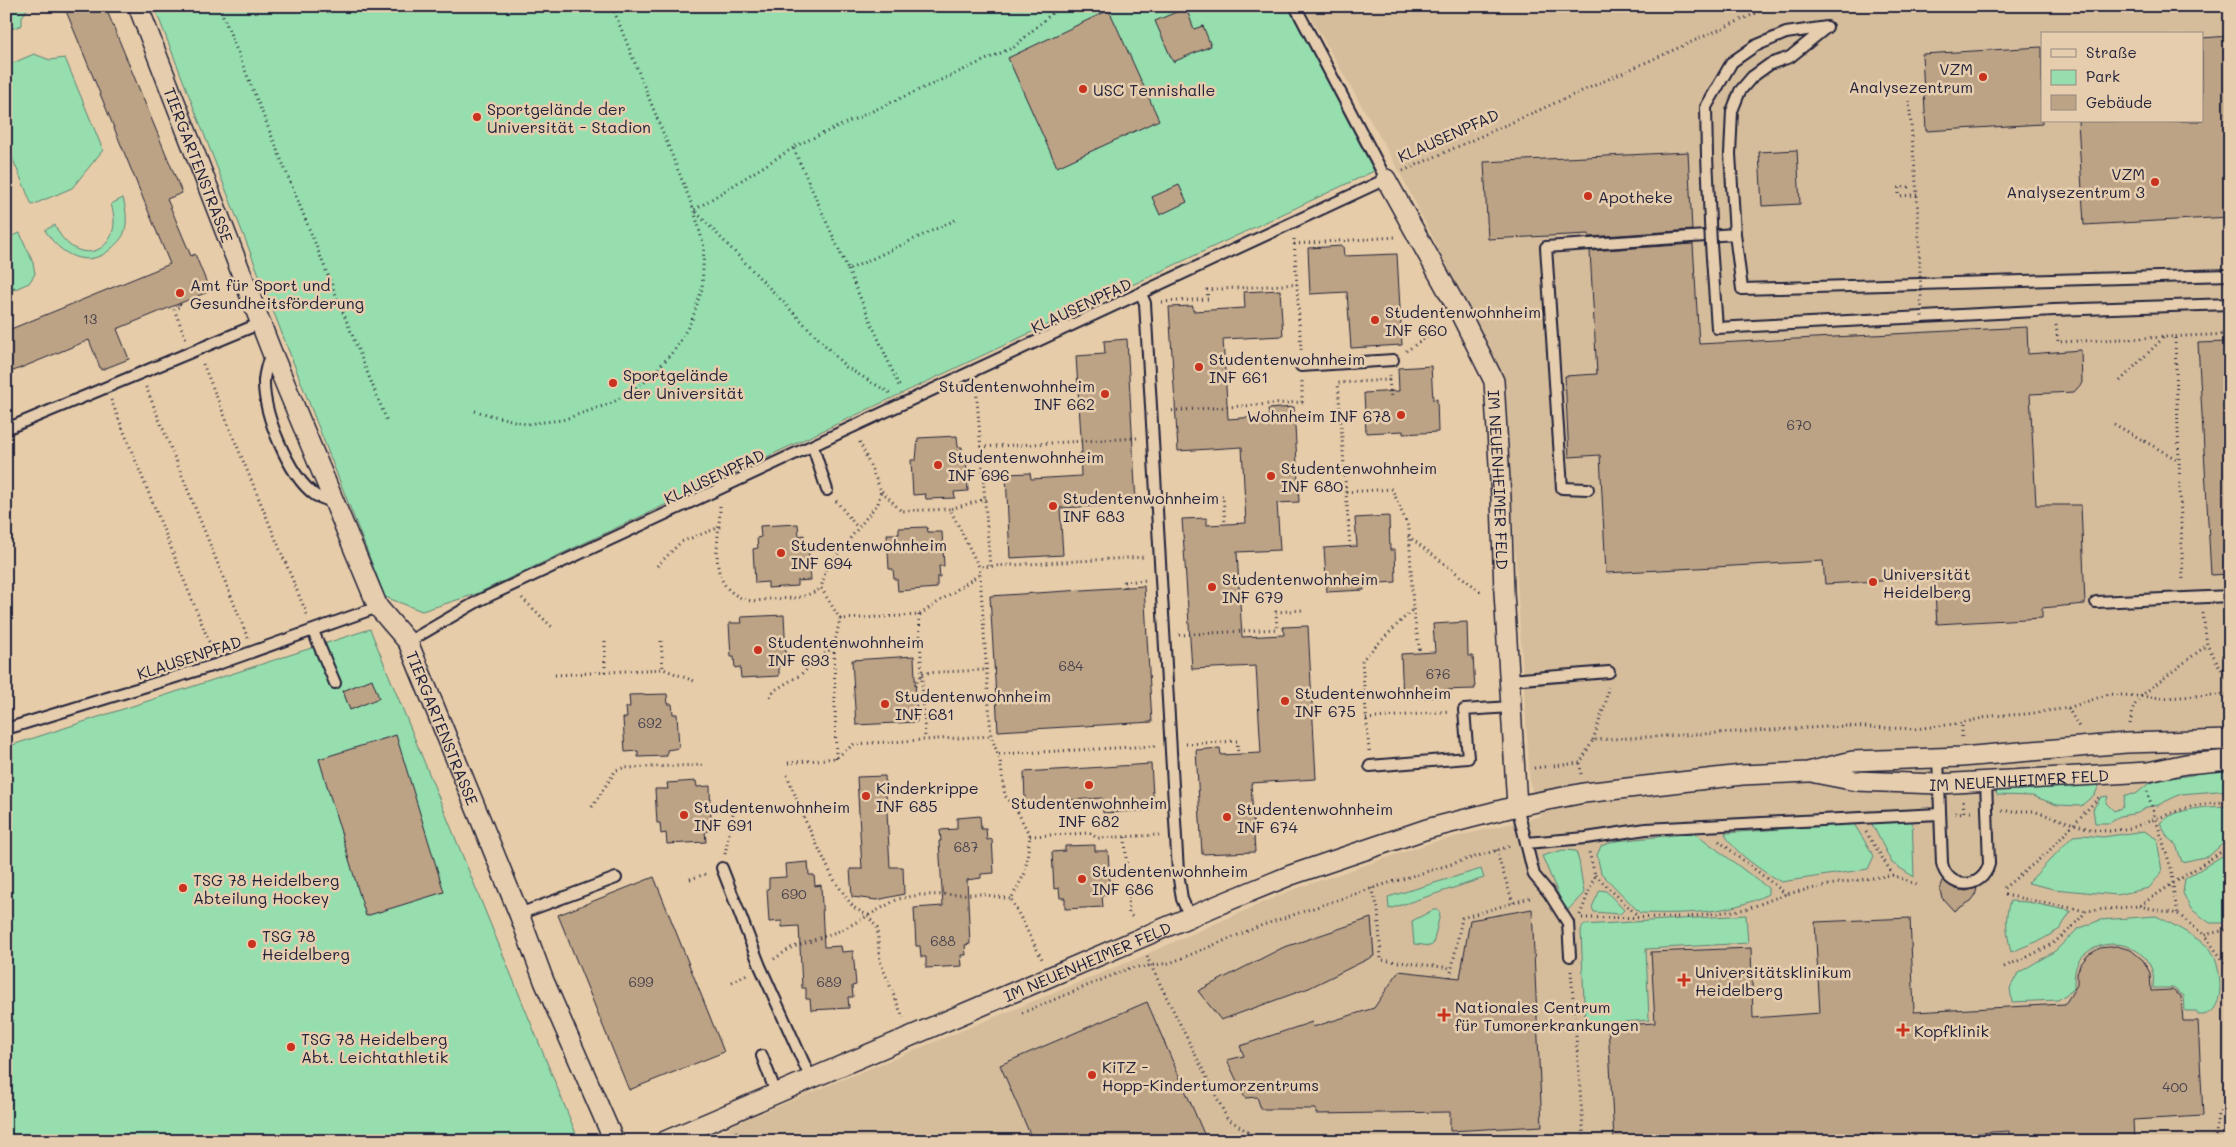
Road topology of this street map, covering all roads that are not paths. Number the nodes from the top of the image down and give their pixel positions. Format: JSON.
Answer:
{"nodes":[{"id":1,"x":138,"y":6,"type":"edge"},
{"id":2,"x":1295,"y":6,"type":"edge"},
{"id":3,"x":1386,"y":179,"type":"junction"},
{"id":4,"x":1735,"y":234,"type":"junction"},
{"id":5,"x":2230,"y":275,"type":"edge"},
{"id":6,"x":1143,"y":298,"type":"junction"},
{"id":7,"x":2230,"y":304,"type":"edge"},
{"id":8,"x":261,"y":323,"type":"junction"},
{"id":9,"x":271,"y":350,"type":"junction"},
{"id":10,"x":1393,"y":360,"type":"dead end"},
{"id":11,"x":1302,"y":366,"type":"road end"},
{"id":12,"x":6,"y":430,"type":"edge"},
{"id":13,"x":813,"y":447,"type":"junction"},
{"id":14,"x":1588,"y":489,"type":"dead end"},
{"id":15,"x":827,"y":490,"type":"road end"},
{"id":16,"x":337,"y":504,"type":"junction"},
{"id":17,"x":2230,"y":596,"type":"edge"},
{"id":18,"x":2096,"y":602,"type":"dead end"},
{"id":19,"x":378,"y":607,"type":"junction"},
{"id":20,"x":313,"y":631,"type":"junction"},
{"id":21,"x":408,"y":642,"type":"junction"},
{"id":22,"x":1609,"y":672,"type":"road end"},
{"id":23,"x":1510,"y":680,"type":"junction"},
{"id":24,"x":335,"y":683,"type":"dead end"},
{"id":25,"x":1511,"y":707,"type":"junction"},
{"id":26,"x":6,"y":729,"type":"edge"},
{"id":27,"x":2230,"y":740,"type":"edge"},
{"id":28,"x":1938,"y":758,"type":"junction"},
{"id":29,"x":2230,"y":760,"type":"edge"},
{"id":30,"x":1370,"y":766,"type":"road end"},
{"id":31,"x":1808,"y":772,"type":"junction"},
{"id":32,"x":1986,"y":781,"type":"junction"},
{"id":33,"x":1938,"y":784,"type":"junction"},
{"id":34,"x":1517,"y":806,"type":"junction"},
{"id":35,"x":1939,"y":814,"type":"junction"},
{"id":36,"x":1526,"y":843,"type":"junction"},
{"id":37,"x":722,"y":868,"type":"road end"},
{"id":38,"x":616,"y":878,"type":"dead end"},
{"id":39,"x":519,"y":914,"type":"junction"},
{"id":40,"x":1190,"y":916,"type":"junction"},
{"id":41,"x":1570,"y":956,"type":"road end"},
{"id":42,"x":762,"y":1056,"type":"dead end"},
{"id":43,"x":811,"y":1078,"type":"junction"},
{"id":44,"x":776,"y":1094,"type":"junction"},
{"id":45,"x":614,"y":1141,"type":"edge"},
{"id":46,"x":665,"y":1141,"type":"edge"}],
"edges":[{"from":1,"to":8,"type":"street","name":"TIERGARTENSTRASSE"},
{"from":2,"to":3,"type":"lane"},
{"from":3,"to":6,"type":"lane","name":"KLAUSENPFAD"},
{"from":3,"to":23,"type":"street","name":"IM NEUENHEIMER FELD"},
{"from":4,"to":5,"type":"lane"},
{"from":4,"to":7,"type":"lane","bridge":true},
{"from":4,"to":14,"type":"lane"},
{"from":6,"to":13,"type":"lane","name":"KLAUSENPFAD"},
{"from":6,"to":40,"type":"lane"},
{"from":8,"to":9,"type":"street","name":"TIERGARTENSTRASSE"},
{"from":8,"to":12,"type":"lane"},
{"from":9,"to":16,"type":"street","name":"TIERGARTENSTRASSE"},
{"from":9,"to":16,"type":"lane"},
{"from":10,"to":11,"type":"lane"},
{"from":13,"to":15,"type":"lane"},
{"from":13,"to":21,"type":"lane","name":"KLAUSENPFAD"},
{"from":16,"to":19,"type":"street","name":"TIERGARTENSTRASSE"},
{"from":17,"to":18,"type":"lane"},
{"from":19,"to":20,"type":"lane","name":"KLAUSENPFAD"},
{"from":19,"to":21,"type":"street","name":"TIERGARTENSTRASSE"},
{"from":20,"to":24,"type":"lane"},
{"from":20,"to":26,"type":"lane","name":"KLAUSENPFAD"},
{"from":21,"to":39,"type":"street","name":"TIERGARTENSTRASSE"},
{"from":22,"to":23,"type":"lane"},
{"from":23,"to":25,"type":"street","name":"IM NEUENHEIMER FELD"},
{"from":25,"to":30,"type":"lane"},
{"from":25,"to":34,"type":"street","name":"IM NEUENHEIMER FELD"},
{"from":27,"to":28,"type":"street","name":"IM NEUENHEIMER FELD"},
{"from":28,"to":31,"type":"street","name":"IM NEUENHEIMER FELD"},
{"from":28,"to":33,"type":"lane"},
{"from":29,"to":32,"type":"street","name":"IM NEUENHEIMER FELD"},
{"from":31,"to":33,"type":"street","name":"IM NEUENHEIMER FELD"},
{"from":31,"to":34,"type":"street","name":"IM NEUENHEIMER FELD"},
{"from":32,"to":33,"type":"street","name":"IM NEUENHEIMER FELD"},
{"from":32,"to":35,"type":"lane"},
{"from":33,"to":35,"type":"lane"},
{"from":34,"to":36,"type":"lane"},
{"from":34,"to":40,"type":"street","name":"IM NEUENHEIMER FELD"},
{"from":35,"to":36,"type":"lane"},
{"from":36,"to":41,"type":"lane"},
{"from":37,"to":43,"type":"lane"},
{"from":38,"to":39,"type":"lane"},
{"from":39,"to":45,"type":"street","name":"TIERGARTENSTRASSE"},
{"from":40,"to":43,"type":"street","name":"IM NEUENHEIMER FELD"},
{"from":42,"to":44,"type":"lane"},
{"from":43,"to":44,"type":"street","name":"IM NEUENHEIMER FELD"},
{"from":44,"to":46,"type":"street","name":"IM NEUENHEIMER FELD"}]}
